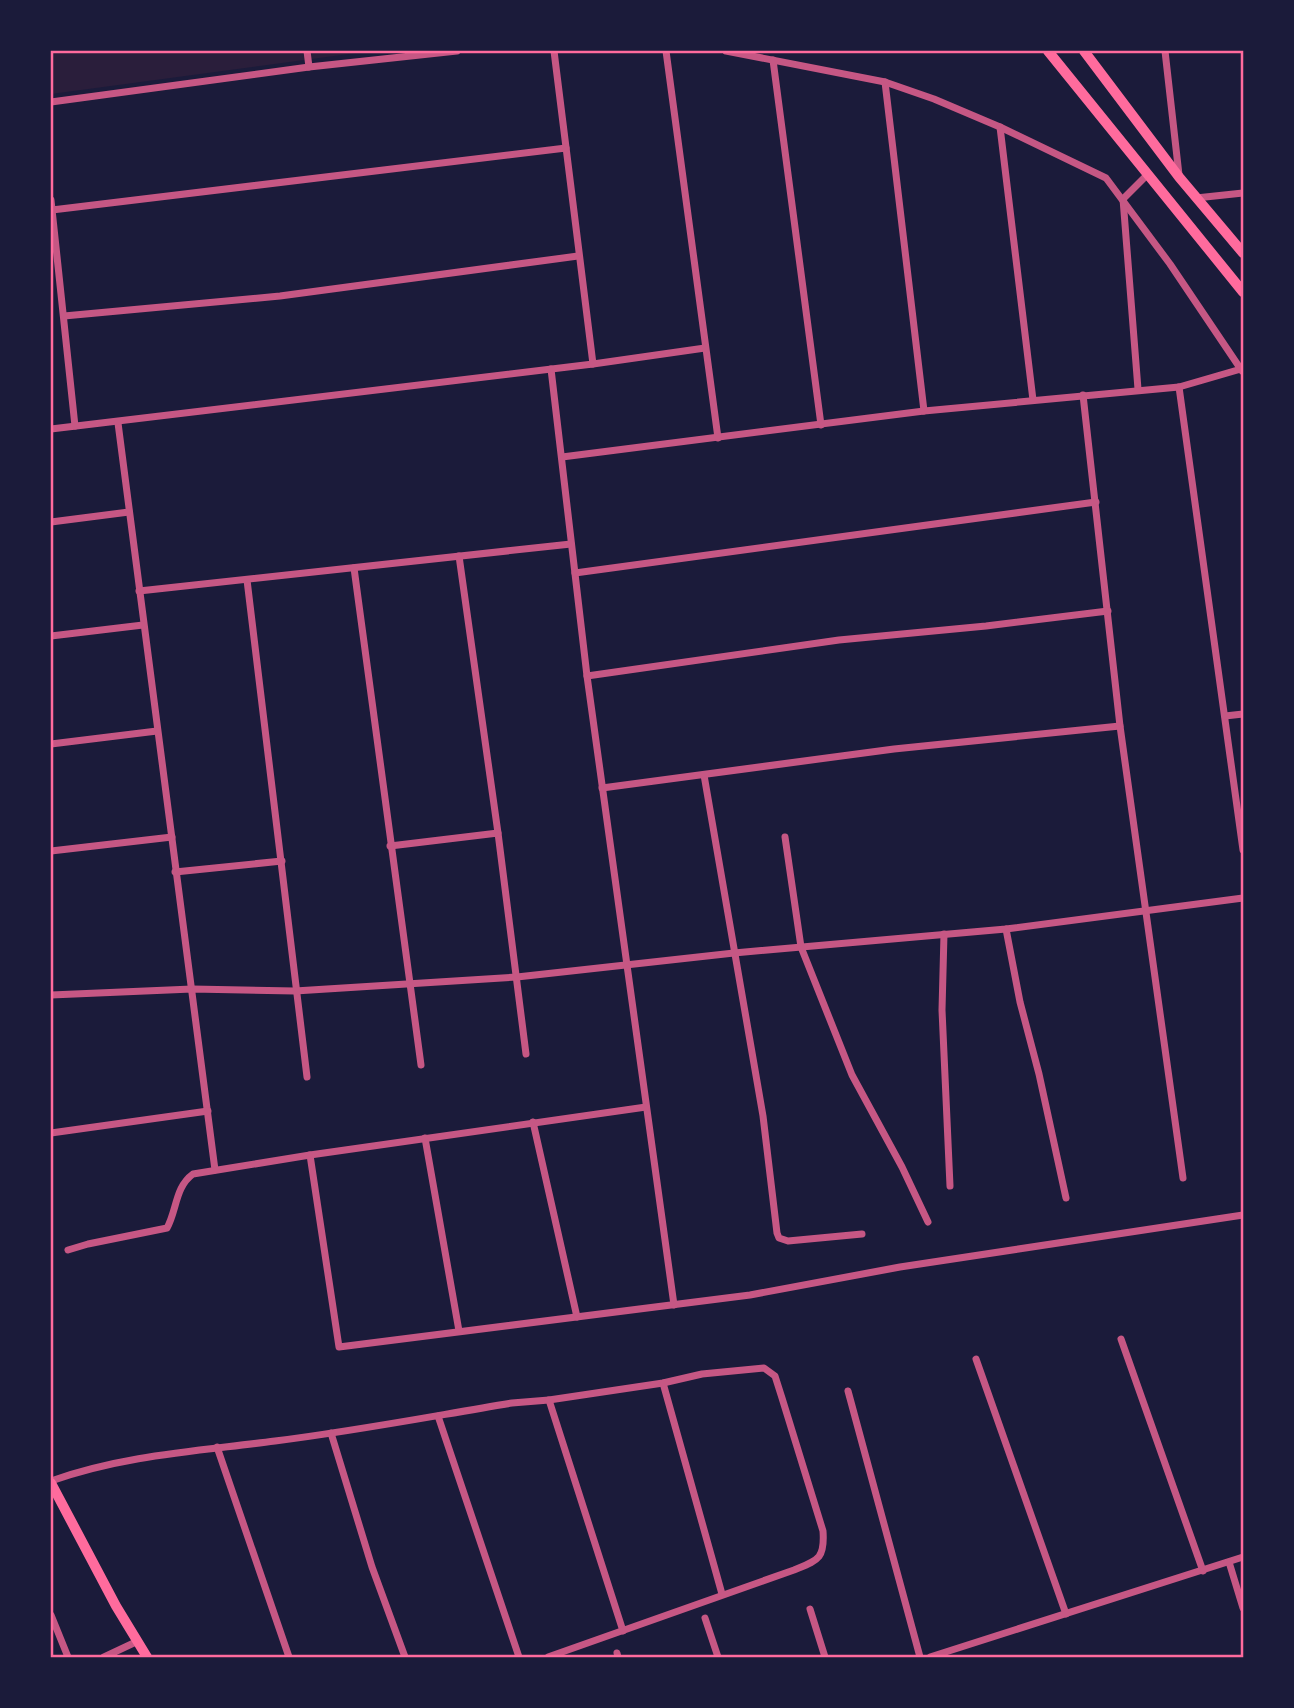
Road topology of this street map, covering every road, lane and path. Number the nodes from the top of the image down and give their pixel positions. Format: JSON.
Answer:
{"nodes":[{"id":1,"x":307,"y":51,"type":"edge"},
{"id":2,"x":457,"y":51,"type":"edge"},
{"id":3,"x":554,"y":51,"type":"edge"},
{"id":4,"x":666,"y":51,"type":"edge"},
{"id":5,"x":726,"y":51,"type":"edge"},
{"id":6,"x":1048,"y":51,"type":"edge"},
{"id":7,"x":1084,"y":51,"type":"edge"},
{"id":8,"x":1165,"y":51,"type":"edge"},
{"id":9,"x":774,"y":60,"type":"junction"},
{"id":10,"x":309,"y":67,"type":"junction"},
{"id":11,"x":885,"y":82,"type":"junction"},
{"id":12,"x":51,"y":102,"type":"edge"},
{"id":13,"x":1000,"y":127,"type":"junction"},
{"id":14,"x":566,"y":148,"type":"junction"},
{"id":15,"x":1147,"y":175,"type":"junction"},
{"id":16,"x":1180,"y":177,"type":"junction"},
{"id":17,"x":1243,"y":192,"type":"edge"},
{"id":18,"x":1196,"y":198,"type":"junction"},
{"id":19,"x":1123,"y":199,"type":"junction"},
{"id":20,"x":51,"y":200,"type":"edge"},
{"id":21,"x":52,"y":210,"type":"edge"},
{"id":22,"x":1243,"y":253,"type":"edge"},
{"id":23,"x":578,"y":256,"type":"junction"},
{"id":24,"x":1243,"y":292,"type":"edge"},
{"id":25,"x":64,"y":317,"type":"junction"},
{"id":26,"x":705,"y":348,"type":"junction"},
{"id":27,"x":593,"y":364,"type":"junction"},
{"id":28,"x":551,"y":369,"type":"junction"},
{"id":29,"x":1242,"y":371,"type":"edge"},
{"id":30,"x":1179,"y":387,"type":"junction"},
{"id":31,"x":1138,"y":389,"type":"junction"},
{"id":32,"x":1083,"y":395,"type":"junction"},
{"id":33,"x":1033,"y":400,"type":"junction"},
{"id":34,"x":925,"y":411,"type":"junction"},
{"id":35,"x":118,"y":423,"type":"junction"},
{"id":36,"x":821,"y":425,"type":"junction"},
{"id":37,"x":75,"y":426,"type":"junction"},
{"id":38,"x":51,"y":429,"type":"edge"},
{"id":39,"x":718,"y":438,"type":"junction"},
{"id":40,"x":562,"y":457,"type":"junction"},
{"id":41,"x":1096,"y":502,"type":"junction"},
{"id":42,"x":129,"y":512,"type":"junction"},
{"id":43,"x":51,"y":522,"type":"edge"},
{"id":44,"x":571,"y":544,"type":"junction"},
{"id":45,"x":459,"y":556,"type":"junction"},
{"id":46,"x":354,"y":568,"type":"junction"},
{"id":47,"x":575,"y":572,"type":"junction"},
{"id":48,"x":247,"y":580,"type":"junction"},
{"id":49,"x":139,"y":591,"type":"junction"},
{"id":50,"x":1108,"y":611,"type":"junction"},
{"id":51,"x":143,"y":625,"type":"junction"},
{"id":52,"x":51,"y":636,"type":"edge"},
{"id":53,"x":587,"y":676,"type":"junction"},
{"id":54,"x":1243,"y":714,"type":"edge"},
{"id":55,"x":1225,"y":716,"type":"junction"},
{"id":56,"x":1120,"y":726,"type":"junction"},
{"id":57,"x":158,"y":731,"type":"junction"},
{"id":58,"x":51,"y":744,"type":"edge"},
{"id":59,"x":704,"y":775,"type":"junction"},
{"id":60,"x":602,"y":788,"type":"junction"},
{"id":61,"x":498,"y":833,"type":"junction"},
{"id":62,"x":172,"y":837,"type":"junction"},
{"id":63,"x":785,"y":837,"type":"dead end"},
{"id":64,"x":390,"y":846,"type":"junction"},
{"id":65,"x":1243,"y":850,"type":"edge"},
{"id":66,"x":51,"y":851,"type":"edge"},
{"id":67,"x":282,"y":861,"type":"junction"},
{"id":68,"x":175,"y":872,"type":"junction"},
{"id":69,"x":1243,"y":898,"type":"edge"},
{"id":70,"x":1147,"y":912,"type":"junction"},
{"id":71,"x":1006,"y":929,"type":"junction"},
{"id":72,"x":944,"y":933,"type":"junction"},
{"id":73,"x":802,"y":947,"type":"junction"},
{"id":74,"x":734,"y":953,"type":"junction"},
{"id":75,"x":625,"y":964,"type":"junction"},
{"id":76,"x":517,"y":977,"type":"junction"},
{"id":77,"x":410,"y":985,"type":"junction"},
{"id":78,"x":192,"y":989,"type":"junction"},
{"id":79,"x":295,"y":991,"type":"junction"},
{"id":80,"x":51,"y":995,"type":"edge"},
{"id":81,"x":526,"y":1054,"type":"dead end"},
{"id":82,"x":421,"y":1065,"type":"dead end"},
{"id":83,"x":307,"y":1077,"type":"dead end"},
{"id":84,"x":646,"y":1107,"type":"junction"},
{"id":85,"x":208,"y":1111,"type":"junction"},
{"id":86,"x":533,"y":1122,"type":"junction"},
{"id":87,"x":51,"y":1133,"type":"edge"},
{"id":88,"x":425,"y":1138,"type":"junction"},
{"id":89,"x":310,"y":1155,"type":"junction"},
{"id":90,"x":215,"y":1170,"type":"junction"},
{"id":91,"x":1184,"y":1178,"type":"dead end"},
{"id":92,"x":950,"y":1186,"type":"dead end"},
{"id":93,"x":1066,"y":1198,"type":"dead end"},
{"id":94,"x":1243,"y":1215,"type":"edge"},
{"id":95,"x":928,"y":1222,"type":"dead end"},
{"id":96,"x":862,"y":1234,"type":"dead end"},
{"id":97,"x":68,"y":1250,"type":"dead end"},
{"id":98,"x":674,"y":1305,"type":"junction"},
{"id":99,"x":577,"y":1317,"type":"junction"},
{"id":100,"x":458,"y":1331,"type":"junction"},
{"id":101,"x":1121,"y":1339,"type":"dead end"},
{"id":102,"x":976,"y":1359,"type":"dead end"},
{"id":103,"x":663,"y":1383,"type":"junction"},
{"id":104,"x":848,"y":1391,"type":"dead end"},
{"id":105,"x":549,"y":1401,"type":"junction"},
{"id":106,"x":438,"y":1416,"type":"junction"},
{"id":107,"x":331,"y":1433,"type":"junction"},
{"id":108,"x":218,"y":1447,"type":"junction"},
{"id":109,"x":51,"y":1482,"type":"edge"},
{"id":110,"x":1243,"y":1557,"type":"edge"},
{"id":111,"x":1229,"y":1562,"type":"junction"},
{"id":112,"x":1203,"y":1571,"type":"junction"},
{"id":113,"x":722,"y":1594,"type":"junction"},
{"id":114,"x":1243,"y":1608,"type":"edge"},
{"id":115,"x":810,"y":1609,"type":"dead end"},
{"id":116,"x":1066,"y":1614,"type":"junction"},
{"id":117,"x":51,"y":1615,"type":"edge"},
{"id":118,"x":705,"y":1618,"type":"dead end"},
{"id":119,"x":623,"y":1631,"type":"junction"},
{"id":120,"x":138,"y":1641,"type":"junction"},
{"id":121,"x":68,"y":1657,"type":"edge"},
{"id":122,"x":104,"y":1657,"type":"edge"},
{"id":123,"x":148,"y":1657,"type":"edge"},
{"id":124,"x":289,"y":1657,"type":"edge"},
{"id":125,"x":405,"y":1657,"type":"edge"},
{"id":126,"x":519,"y":1657,"type":"edge"},
{"id":127,"x":548,"y":1657,"type":"edge"},
{"id":128,"x":718,"y":1657,"type":"edge"},
{"id":129,"x":825,"y":1657,"type":"edge"},
{"id":130,"x":920,"y":1657,"type":"edge"},
{"id":131,"x":930,"y":1657,"type":"edge"}],
"edges":[{"from":1,"to":10,"type":"street"},
{"from":2,"to":10,"type":"street"},
{"from":3,"to":14,"type":"street"},
{"from":4,"to":26,"type":"street"},
{"from":5,"to":9,"type":"street"},
{"from":6,"to":15,"type":"main road"},
{"from":7,"to":16,"type":"main road"},
{"from":8,"to":16,"type":"street"},
{"from":9,"to":11,"type":"street"},
{"from":9,"to":36,"type":"street"},
{"from":10,"to":12,"type":"street"},
{"from":11,"to":13,"type":"street"},
{"from":11,"to":34,"type":"street"},
{"from":13,"to":19,"type":"street"},
{"from":13,"to":33,"type":"street"},
{"from":14,"to":21,"type":"street"},
{"from":14,"to":23,"type":"street"},
{"from":15,"to":19,"type":"street"},
{"from":15,"to":24,"type":"main road"},
{"from":16,"to":18,"type":"main road"},
{"from":17,"to":18,"type":"street"},
{"from":18,"to":22,"type":"main road"},
{"from":19,"to":29,"type":"street"},
{"from":19,"to":31,"type":"street"},
{"from":20,"to":21,"type":"street"},
{"from":21,"to":25,"type":"street"},
{"from":23,"to":25,"type":"street"},
{"from":23,"to":27,"type":"street"},
{"from":25,"to":37,"type":"street"},
{"from":26,"to":27,"type":"street"},
{"from":26,"to":39,"type":"street"},
{"from":27,"to":28,"type":"street"},
{"from":28,"to":35,"type":"street"},
{"from":28,"to":40,"type":"street"},
{"from":29,"to":30,"type":"street"},
{"from":30,"to":31,"type":"street"},
{"from":30,"to":55,"type":"street"},
{"from":31,"to":32,"type":"street"},
{"from":32,"to":33,"type":"street"},
{"from":32,"to":41,"type":"street"},
{"from":33,"to":34,"type":"street"},
{"from":34,"to":36,"type":"street"},
{"from":35,"to":37,"type":"street"},
{"from":35,"to":42,"type":"street"},
{"from":36,"to":39,"type":"street"},
{"from":37,"to":38,"type":"street"},
{"from":39,"to":40,"type":"street"},
{"from":40,"to":44,"type":"street"},
{"from":41,"to":47,"type":"street"},
{"from":41,"to":50,"type":"street"},
{"from":42,"to":43,"type":"street"},
{"from":42,"to":49,"type":"street"},
{"from":44,"to":45,"type":"street"},
{"from":44,"to":47,"type":"street"},
{"from":45,"to":46,"type":"street"},
{"from":45,"to":61,"type":"street"},
{"from":46,"to":48,"type":"street"},
{"from":46,"to":64,"type":"street"},
{"from":47,"to":53,"type":"street"},
{"from":48,"to":49,"type":"street"},
{"from":48,"to":67,"type":"street"},
{"from":49,"to":51,"type":"street"},
{"from":50,"to":53,"type":"street"},
{"from":50,"to":56,"type":"street"},
{"from":51,"to":52,"type":"street"},
{"from":51,"to":57,"type":"street"},
{"from":53,"to":60,"type":"street"},
{"from":54,"to":55,"type":"street"},
{"from":55,"to":65,"type":"street"},
{"from":56,"to":59,"type":"street"},
{"from":56,"to":70,"type":"street"},
{"from":57,"to":58,"type":"street"},
{"from":57,"to":62,"type":"street"},
{"from":59,"to":60,"type":"street"},
{"from":59,"to":74,"type":"street"},
{"from":60,"to":75,"type":"street"},
{"from":61,"to":64,"type":"street"},
{"from":61,"to":76,"type":"street"},
{"from":62,"to":66,"type":"street"},
{"from":62,"to":68,"type":"street"},
{"from":63,"to":73,"type":"street"},
{"from":64,"to":77,"type":"street"},
{"from":67,"to":68,"type":"street"},
{"from":67,"to":79,"type":"street"},
{"from":68,"to":78,"type":"street"},
{"from":69,"to":70,"type":"street"},
{"from":70,"to":71,"type":"street"},
{"from":70,"to":91,"type":"street"},
{"from":71,"to":72,"type":"street"},
{"from":71,"to":93,"type":"street"},
{"from":72,"to":73,"type":"street"},
{"from":72,"to":92,"type":"street"},
{"from":73,"to":74,"type":"street"},
{"from":73,"to":95,"type":"street"},
{"from":74,"to":75,"type":"street"},
{"from":74,"to":96,"type":"street"},
{"from":75,"to":76,"type":"street"},
{"from":75,"to":84,"type":"street"},
{"from":76,"to":77,"type":"street"},
{"from":76,"to":81,"type":"street"},
{"from":77,"to":79,"type":"street"},
{"from":77,"to":82,"type":"street"},
{"from":78,"to":79,"type":"street"},
{"from":78,"to":80,"type":"street"},
{"from":78,"to":85,"type":"street"},
{"from":79,"to":83,"type":"street"},
{"from":84,"to":86,"type":"street"},
{"from":84,"to":98,"type":"street"},
{"from":85,"to":87,"type":"street"},
{"from":85,"to":90,"type":"street"},
{"from":86,"to":88,"type":"street"},
{"from":86,"to":99,"type":"street"},
{"from":88,"to":89,"type":"street"},
{"from":88,"to":100,"type":"street"},
{"from":89,"to":90,"type":"street"},
{"from":89,"to":100,"type":"street"},
{"from":90,"to":97,"type":"street"},
{"from":94,"to":98,"type":"street"},
{"from":98,"to":99,"type":"street"},
{"from":99,"to":100,"type":"street"},
{"from":101,"to":112,"type":"street"},
{"from":102,"to":116,"type":"street"},
{"from":103,"to":105,"type":"street"},
{"from":103,"to":113,"type":"street"},
{"from":103,"to":113,"type":"street"},
{"from":104,"to":130,"type":"street"},
{"from":105,"to":106,"type":"street"},
{"from":105,"to":119,"type":"street"},
{"from":106,"to":107,"type":"street"},
{"from":106,"to":126,"type":"street"},
{"from":107,"to":108,"type":"street"},
{"from":107,"to":125,"type":"street"},
{"from":108,"to":109,"type":"street"},
{"from":108,"to":124,"type":"street"},
{"from":109,"to":120,"type":"main road"},
{"from":110,"to":111,"type":"street"},
{"from":111,"to":112,"type":"street"},
{"from":111,"to":114,"type":"street"},
{"from":112,"to":116,"type":"street"},
{"from":113,"to":119,"type":"street"},
{"from":115,"to":129,"type":"street"},
{"from":116,"to":131,"type":"street"},
{"from":117,"to":121,"type":"street"},
{"from":118,"to":128,"type":"street"},
{"from":119,"to":127,"type":"street"},
{"from":120,"to":122,"type":"street"},
{"from":120,"to":123,"type":"main road"}]}
